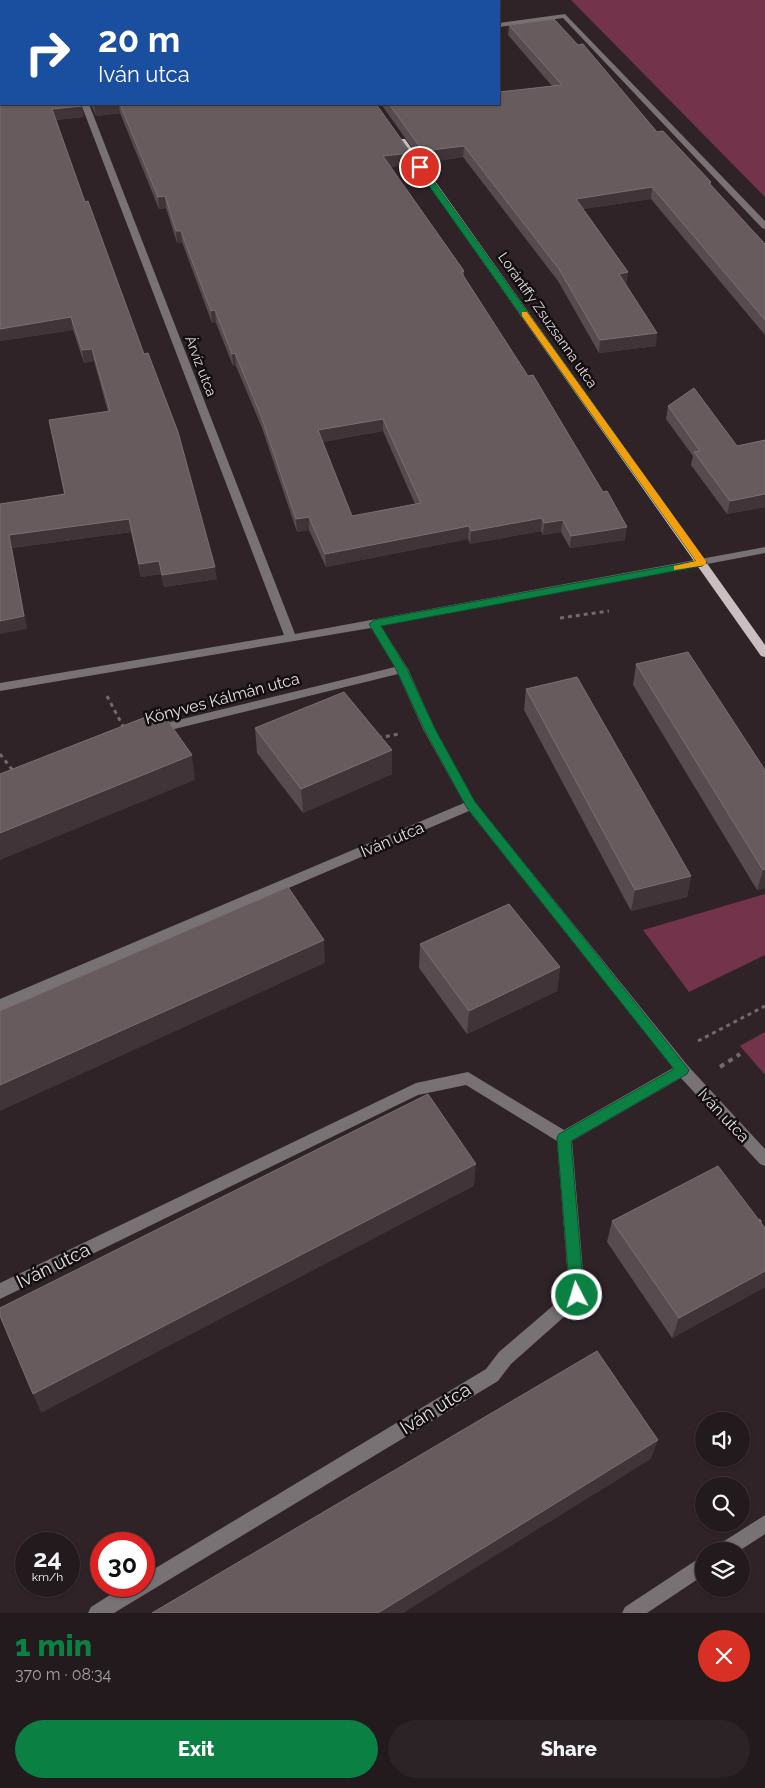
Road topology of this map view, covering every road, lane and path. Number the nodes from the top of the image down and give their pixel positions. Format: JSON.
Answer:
{"nodes":[{"id":1,"x":500,"y":25,"type":"edge"},
{"id":2,"x":85,"y":105,"type":"edge"},
{"id":3,"x":398,"y":136,"type":"edge"},
{"id":4,"x":765,"y":226,"type":"edge"},
{"id":5,"x":765,"y":550,"type":"edge"},
{"id":6,"x":702,"y":563,"type":"junction"},
{"id":7,"x":374,"y":624,"type":"junction"},
{"id":8,"x":291,"y":638,"type":"junction"},
{"id":9,"x":765,"y":653,"type":"edge"},
{"id":10,"x":402,"y":669,"type":"junction"},
{"id":11,"x":0,"y":687,"type":"edge"},
{"id":12,"x":104,"y":691,"type":"dead end"},
{"id":13,"x":430,"y":729,"type":"junction"},
{"id":14,"x":373,"y":738,"type":"edge"},
{"id":15,"x":130,"y":740,"type":"joint"},
{"id":16,"x":0,"y":754,"type":"edge"},
{"id":17,"x":17,"y":776,"type":"edge"},
{"id":18,"x":471,"y":805,"type":"junction"},
{"id":19,"x":0,"y":1005,"type":"edge"},
{"id":20,"x":765,"y":1006,"type":"edge"},
{"id":21,"x":671,"y":1055,"type":"junction"},
{"id":22,"x":683,"y":1070,"type":"junction"},
{"id":23,"x":564,"y":1138,"type":"junction"},
{"id":24,"x":765,"y":1159,"type":"edge"},
{"id":25,"x":765,"y":1217,"type":"edge"},
{"id":26,"x":752,"y":1228,"type":"edge"},
{"id":27,"x":0,"y":1291,"type":"edge"},
{"id":28,"x":765,"y":1524,"type":"edge"},
{"id":29,"x":738,"y":1542,"type":"edge"},
{"id":30,"x":695,"y":1570,"type":"edge"},
{"id":31,"x":155,"y":1579,"type":"edge"},
{"id":32,"x":124,"y":1597,"type":"edge"},
{"id":33,"x":97,"y":1613,"type":"edge"},
{"id":34,"x":631,"y":1613,"type":"edge"}],
"edges":[{"from":1,"to":4,"type":"street"},
{"from":2,"to":8,"type":"street","name":"Árvíz utca"},
{"from":3,"to":6,"type":"main road","name":"Lorántffy Zsuzsanna utca"},
{"from":5,"to":6,"type":"street"},
{"from":6,"to":7,"type":"street"},
{"from":6,"to":9,"type":"main road","name":"Lorántffy Zsuzsanna utca"},
{"from":7,"to":8,"type":"street"},
{"from":7,"to":10,"type":"street"},
{"from":8,"to":11,"type":"street"},
{"from":10,"to":13,"type":"street"},
{"from":10,"to":15,"type":"street","name":"Könyves Kálmán utca"},
{"from":12,"to":15,"type":"path"},
{"from":13,"to":14,"type":"path"},
{"from":13,"to":18,"type":"street"},
{"from":16,"to":17,"type":"path"},
{"from":18,"to":19,"type":"street","name":"Iván utca"},
{"from":18,"to":21,"type":"street","name":"Iván utca"},
{"from":20,"to":21,"type":"path"},
{"from":21,"to":22,"type":"street","name":"Iván utca"},
{"from":22,"to":23,"type":"street"},
{"from":22,"to":24,"type":"street","name":"Iván utca"},
{"from":23,"to":27,"type":"street","name":"Iván utca"},
{"from":23,"to":31,"type":"street","name":"Iván utca"},
{"from":25,"to":26,"type":"path"},
{"from":28,"to":29,"type":"street"},
{"from":30,"to":34,"type":"street"},
{"from":32,"to":33,"type":"street","name":"Iván utca"}]}
